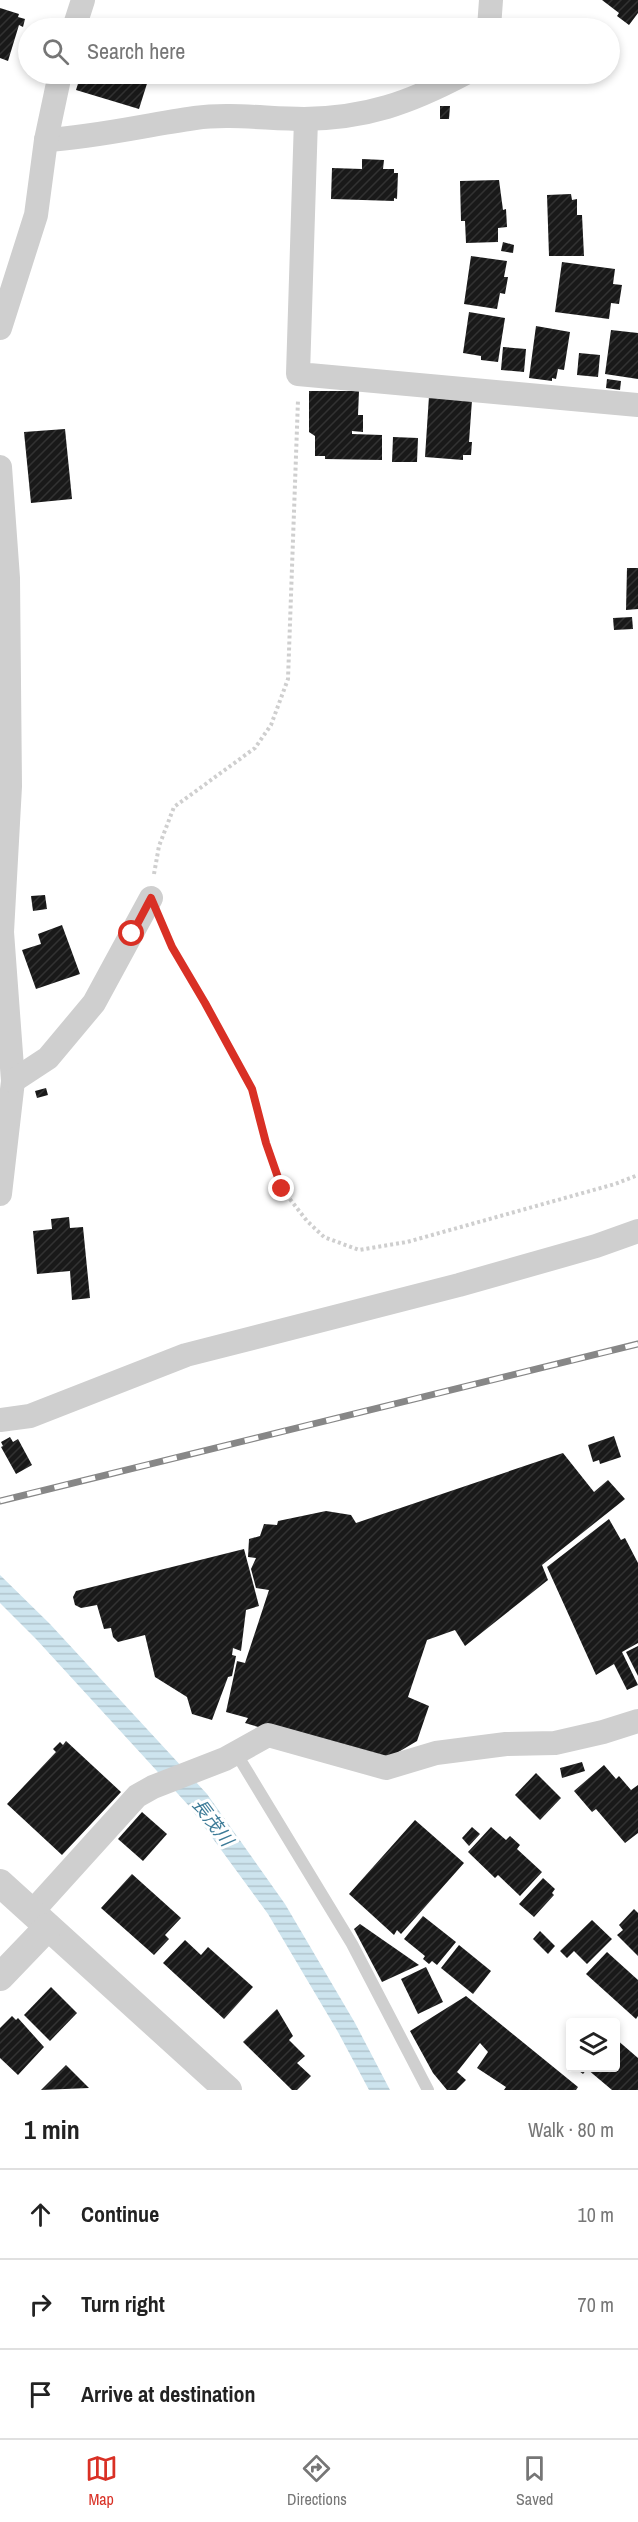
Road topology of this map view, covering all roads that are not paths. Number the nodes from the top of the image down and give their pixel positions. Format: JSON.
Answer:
{"nodes":[{"id":1,"x":83,"y":0,"type":"edge"},
{"id":2,"x":491,"y":0,"type":"edge"},
{"id":3,"x":77,"y":18,"type":"edge"},
{"id":4,"x":490,"y":18,"type":"edge"},
{"id":5,"x":58,"y":84,"type":"edge"},
{"id":6,"x":446,"y":84,"type":"edge"},
{"id":7,"x":306,"y":119,"type":"junction"},
{"id":8,"x":46,"y":141,"type":"junction"},
{"id":9,"x":0,"y":328,"type":"edge"},
{"id":10,"x":638,"y":405,"type":"edge"},
{"id":11,"x":0,"y":467,"type":"edge"},
{"id":12,"x":151,"y":898,"type":"road end"},
{"id":13,"x":13,"y":1081,"type":"junction"},
{"id":14,"x":0,"y":1194,"type":"edge"},
{"id":15,"x":638,"y":1231,"type":"edge"},
{"id":16,"x":0,"y":1419,"type":"edge"},
{"id":17,"x":638,"y":1721,"type":"edge"},
{"id":18,"x":231,"y":1756,"type":"junction"},
{"id":19,"x":0,"y":1883,"type":"edge"},
{"id":20,"x":40,"y":1920,"type":"junction"},
{"id":21,"x":0,"y":1977,"type":"edge"},
{"id":22,"x":228,"y":2090,"type":"edge"},
{"id":23,"x":428,"y":2090,"type":"edge"}],
"edges":[{"from":1,"to":3,"type":"street"},
{"from":2,"to":4,"type":"street"},
{"from":5,"to":8,"type":"street"},
{"from":6,"to":7,"type":"street"},
{"from":7,"to":8,"type":"street"},
{"from":7,"to":10,"type":"street"},
{"from":8,"to":9,"type":"street"},
{"from":11,"to":13,"type":"street"},
{"from":12,"to":13,"type":"street"},
{"from":13,"to":14,"type":"street"},
{"from":15,"to":16,"type":"street"},
{"from":17,"to":18,"type":"street"},
{"from":18,"to":20,"type":"street"},
{"from":18,"to":23,"type":"lane"},
{"from":19,"to":20,"type":"street"},
{"from":20,"to":21,"type":"street"},
{"from":20,"to":22,"type":"street"}]}
